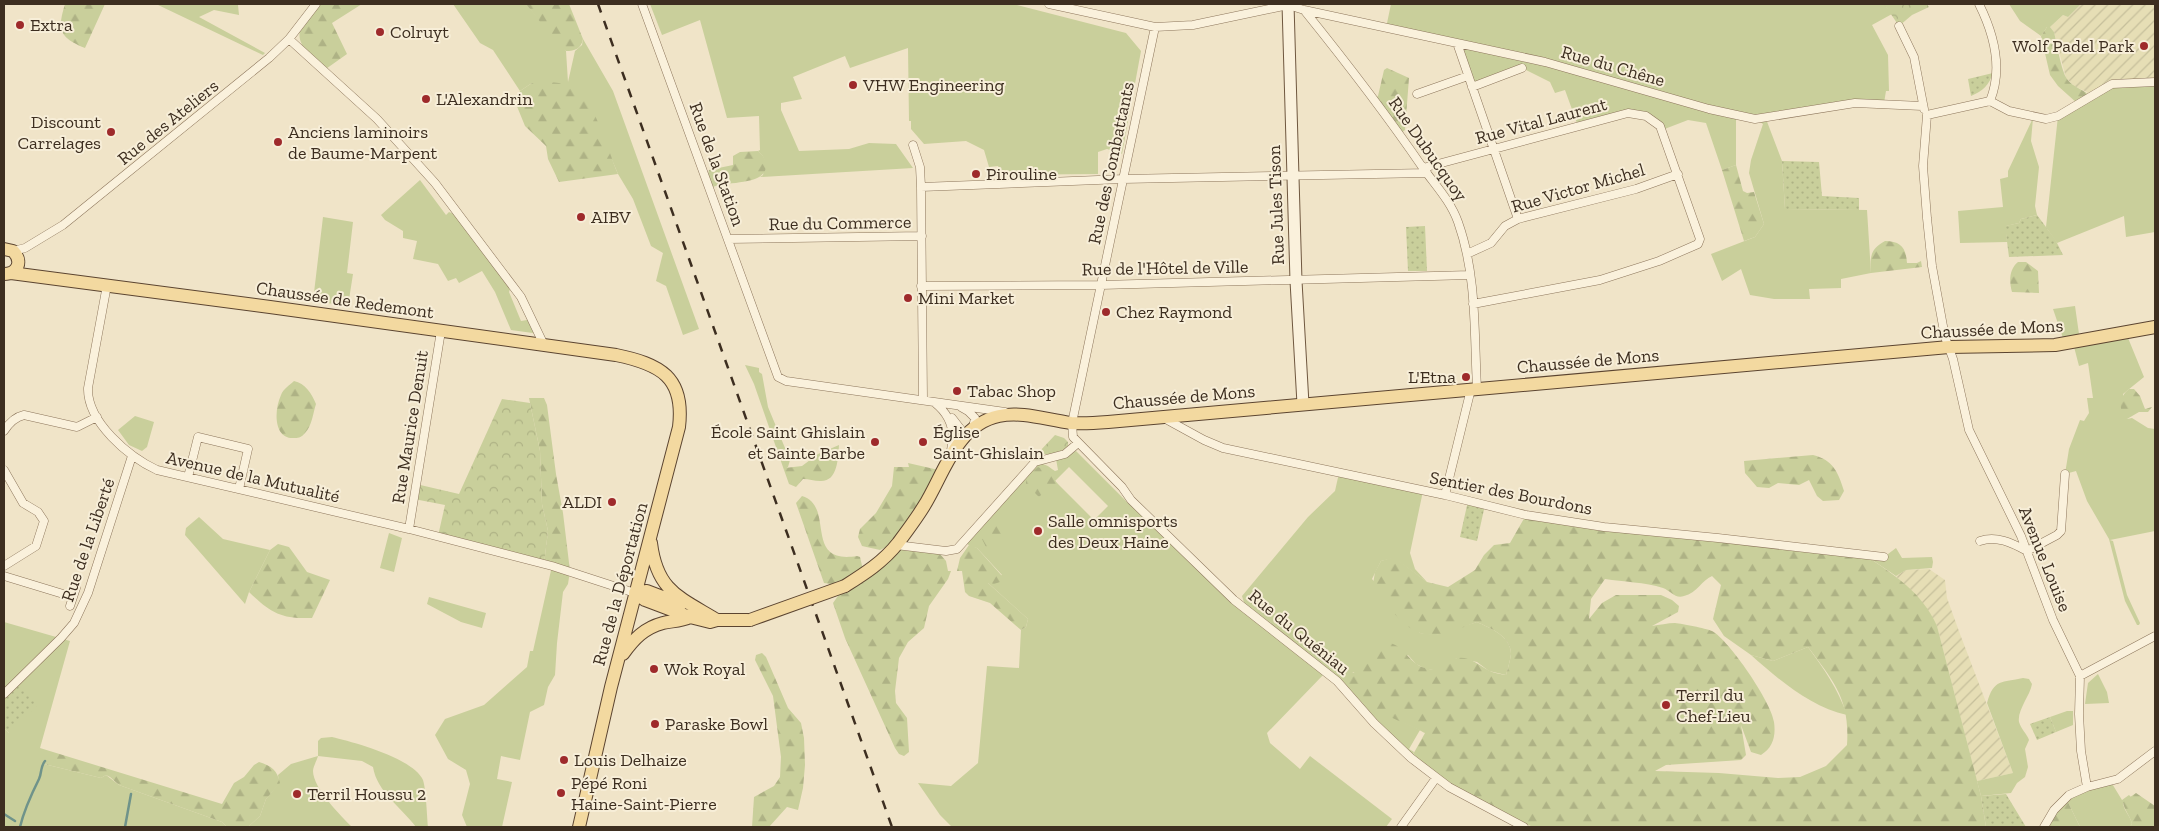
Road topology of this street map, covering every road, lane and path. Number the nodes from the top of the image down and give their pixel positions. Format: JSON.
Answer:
{"nodes":[{"id":1,"x":316,"y":4,"type":"edge"},
{"id":2,"x":642,"y":4,"type":"edge"},
{"id":3,"x":1049,"y":4,"type":"edge"},
{"id":4,"x":1288,"y":4,"type":"edge"},
{"id":5,"x":1980,"y":4,"type":"edge"},
{"id":6,"x":1304,"y":10,"type":"junction"},
{"id":7,"x":1899,"y":26,"type":"dead end"},
{"id":8,"x":1155,"y":28,"type":"junction"},
{"id":9,"x":288,"y":39,"type":"junction"},
{"id":10,"x":1457,"y":42,"type":"junction"},
{"id":11,"x":1522,"y":68,"type":"dead end"},
{"id":12,"x":1468,"y":76,"type":"junction"},
{"id":13,"x":2155,"y":82,"type":"edge"},
{"id":14,"x":1472,"y":87,"type":"junction"},
{"id":15,"x":1417,"y":94,"type":"dead end"},
{"id":16,"x":1990,"y":101,"type":"junction"},
{"id":17,"x":1922,"y":106,"type":"junction"},
{"id":18,"x":1927,"y":115,"type":"junction"},
{"id":19,"x":913,"y":145,"type":"dead end"},
{"id":20,"x":1494,"y":150,"type":"junction"},
{"id":21,"x":1425,"y":171,"type":"junction"},
{"id":22,"x":1678,"y":174,"type":"junction"},
{"id":23,"x":1292,"y":177,"type":"junction"},
{"id":24,"x":1123,"y":179,"type":"junction"},
{"id":25,"x":921,"y":187,"type":"junction"},
{"id":26,"x":1518,"y":219,"type":"junction"},
{"id":27,"x":922,"y":236,"type":"junction"},
{"id":28,"x":728,"y":239,"type":"junction"},
{"id":29,"x":1467,"y":254,"type":"junction"},
{"id":30,"x":13,"y":260,"type":"edge"},
{"id":31,"x":1470,"y":275,"type":"junction"},
{"id":32,"x":1296,"y":280,"type":"junction"},
{"id":33,"x":107,"y":285,"type":"junction"},
{"id":34,"x":1101,"y":285,"type":"junction"},
{"id":35,"x":921,"y":286,"type":"junction"},
{"id":36,"x":1473,"y":304,"type":"junction"},
{"id":37,"x":2155,"y":327,"type":"edge"},
{"id":38,"x":441,"y":331,"type":"junction"},
{"id":39,"x":762,"y":335,"type":"joint"},
{"id":40,"x":544,"y":345,"type":"junction"},
{"id":41,"x":1949,"y":348,"type":"junction"},
{"id":42,"x":648,"y":364,"type":"joint"},
{"id":43,"x":1474,"y":389,"type":"junction"},
{"id":44,"x":924,"y":400,"type":"junction"},
{"id":45,"x":933,"y":401,"type":"junction"},
{"id":46,"x":1304,"y":404,"type":"junction"},
{"id":47,"x":957,"y":405,"type":"junction"},
{"id":48,"x":943,"y":410,"type":"junction"},
{"id":49,"x":1023,"y":415,"type":"junction"},
{"id":50,"x":97,"y":417,"type":"junction"},
{"id":51,"x":1162,"y":417,"type":"junction"},
{"id":52,"x":1072,"y":423,"type":"junction"},
{"id":53,"x":970,"y":430,"type":"junction"},
{"id":54,"x":4,"y":431,"type":"edge"},
{"id":55,"x":1076,"y":440,"type":"junction"},
{"id":56,"x":132,"y":456,"type":"junction"},
{"id":57,"x":948,"y":462,"type":"junction"},
{"id":58,"x":4,"y":470,"type":"edge"},
{"id":59,"x":2065,"y":474,"type":"dead end"},
{"id":60,"x":188,"y":477,"type":"junction"},
{"id":61,"x":239,"y":489,"type":"junction"},
{"id":62,"x":1445,"y":496,"type":"junction"},
{"id":63,"x":409,"y":529,"type":"junction"},
{"id":64,"x":650,"y":539,"type":"junction"},
{"id":65,"x":1980,"y":540,"type":"dead end"},
{"id":66,"x":896,"y":545,"type":"junction"},
{"id":67,"x":2027,"y":551,"type":"junction"},
{"id":68,"x":1884,"y":557,"type":"dead end"},
{"id":69,"x":4,"y":566,"type":"edge"},
{"id":70,"x":4,"y":576,"type":"edge"},
{"id":71,"x":76,"y":588,"type":"dead end"},
{"id":72,"x":635,"y":593,"type":"junction"},
{"id":73,"x":73,"y":597,"type":"junction"},
{"id":74,"x":70,"y":606,"type":"dead end"},
{"id":75,"x":702,"y":611,"type":"junction"},
{"id":76,"x":690,"y":617,"type":"junction"},
{"id":77,"x":717,"y":620,"type":"junction"},
{"id":78,"x":2155,"y":636,"type":"edge"},
{"id":79,"x":618,"y":660,"type":"junction"},
{"id":80,"x":2080,"y":676,"type":"junction"},
{"id":81,"x":4,"y":694,"type":"edge"},
{"id":82,"x":2155,"y":751,"type":"edge"},
{"id":83,"x":1436,"y":778,"type":"junction"},
{"id":84,"x":2087,"y":787,"type":"junction"},
{"id":85,"x":579,"y":827,"type":"edge"},
{"id":86,"x":1401,"y":827,"type":"edge"},
{"id":87,"x":1524,"y":827,"type":"edge"},
{"id":88,"x":2044,"y":827,"type":"edge"}],
"edges":[{"from":1,"to":9,"type":"street","name":"Rue des Ateliers"},
{"from":2,"to":28,"type":"street","name":"Rue de la Station"},
{"from":3,"to":8,"type":"street"},
{"from":4,"to":6,"type":"street","name":"Rue du Chêne"},
{"from":4,"to":8,"type":"street"},
{"from":4,"to":23,"type":"street","name":"Rue Jules Tison"},
{"from":5,"to":16,"type":"street"},
{"from":6,"to":10,"type":"street","name":"Rue du Chêne"},
{"from":6,"to":21,"type":"street","name":"Rue Dubucquoy"},
{"from":7,"to":17,"type":"street"},
{"from":8,"to":24,"type":"street","name":"Rue des Combattants"},
{"from":9,"to":30,"type":"street","name":"Rue des Ateliers"},
{"from":9,"to":40,"type":"street"},
{"from":10,"to":12,"type":"street"},
{"from":10,"to":17,"type":"street","name":"Rue du Chêne"},
{"from":11,"to":14,"type":"street"},
{"from":12,"to":14,"type":"street"},
{"from":12,"to":15,"type":"street"},
{"from":13,"to":16,"type":"street"},
{"from":14,"to":20,"type":"street"},
{"from":16,"to":18,"type":"street"},
{"from":17,"to":18,"type":"street"},
{"from":18,"to":41,"type":"street","name":"Avenue Louise"},
{"from":19,"to":25,"type":"street"},
{"from":20,"to":21,"type":"street","name":"Rue Vital Laurent"},
{"from":20,"to":22,"type":"street","name":"Rue Vital Laurent"},
{"from":20,"to":26,"type":"street"},
{"from":21,"to":23,"type":"street","name":"Rue Vital Laurent"},
{"from":21,"to":29,"type":"street","name":"Rue Dubucquoy"},
{"from":22,"to":26,"type":"street","name":"Rue Victor Michel"},
{"from":22,"to":36,"type":"street"},
{"from":23,"to":24,"type":"street","name":"Rue Vital Laurent"},
{"from":23,"to":32,"type":"street","name":"Rue Jules Tison"},
{"from":24,"to":25,"type":"street","name":"Rue Vital Laurent"},
{"from":24,"to":34,"type":"street","name":"Rue des Combattants"},
{"from":25,"to":27,"type":"street"},
{"from":26,"to":29,"type":"street","name":"Rue Victor Michel"},
{"from":27,"to":28,"type":"street","name":"Rue du Commerce"},
{"from":27,"to":35,"type":"street"},
{"from":28,"to":39,"type":"street","name":"Rue de la Station"},
{"from":29,"to":31,"type":"street","name":"Rue Dubucquoy"},
{"from":30,"to":33,"type":"main road","name":"Chaussée de Redemont"},
{"from":31,"to":32,"type":"street","name":"Rue de l'Hôtel de Ville"},
{"from":31,"to":36,"type":"street","name":"Rue Dubucquoy"},
{"from":32,"to":34,"type":"street","name":"Rue de l'Hôtel de Ville"},
{"from":32,"to":46,"type":"street","name":"Rue Jules Tison"},
{"from":33,"to":38,"type":"main road","name":"Chaussée de Redemont"},
{"from":33,"to":50,"type":"street","name":"Avenue de la Mutualité"},
{"from":34,"to":35,"type":"street","name":"Rue de l'Hôtel de Ville"},
{"from":34,"to":52,"type":"street","name":"Rue des Combattants"},
{"from":35,"to":44,"type":"street"},
{"from":36,"to":43,"type":"street","name":"Rue Dubucquoy"},
{"from":37,"to":41,"type":"main road","name":"Chaussée de Mons"},
{"from":38,"to":40,"type":"main road","name":"Chaussée de Redemont"},
{"from":38,"to":63,"type":"street","name":"Rue Maurice Denuit"},
{"from":39,"to":44,"type":"street","name":"Chaussée de Mons"},
{"from":40,"to":42,"type":"main road","name":"Chaussée de Redemont"},
{"from":41,"to":43,"type":"main road","name":"Chaussée de Mons"},
{"from":41,"to":67,"type":"street","name":"Avenue Louise"},
{"from":42,"to":64,"type":"main road","name":"Rue de la Déportation"},
{"from":43,"to":46,"type":"main road","name":"Chaussée de Mons"},
{"from":43,"to":62,"type":"street","name":"Rue Dubucquoy"},
{"from":44,"to":45,"type":"street","name":"Chaussée de Mons"},
{"from":45,"to":47,"type":"street","name":"Chaussée de Mons"},
{"from":45,"to":48,"type":"street"},
{"from":46,"to":51,"type":"main road","name":"Chaussée de Mons"},
{"from":47,"to":49,"type":"street","name":"Chaussée de Mons"},
{"from":47,"to":53,"type":"street"},
{"from":48,"to":53,"type":"street"},
{"from":48,"to":57,"type":"street"},
{"from":49,"to":52,"type":"main road","name":"Chaussée de Mons"},
{"from":49,"to":53,"type":"main road","name":"Chaussée de Mons"},
{"from":50,"to":54,"type":"street"},
{"from":50,"to":56,"type":"street","name":"Avenue de la Mutualité"},
{"from":51,"to":52,"type":"main road","name":"Chaussée de Mons"},
{"from":51,"to":62,"type":"street","name":"Sentier des Bourdons"},
{"from":52,"to":55,"type":"street","name":"Rue des Combattants"},
{"from":53,"to":57,"type":"main road"},
{"from":55,"to":66,"type":"street"},
{"from":55,"to":83,"type":"street","name":"Rue du Quéniau"},
{"from":56,"to":60,"type":"street","name":"Avenue de la Mutualité"},
{"from":56,"to":81,"type":"street","name":"Rue de la Liberté"},
{"from":57,"to":66,"type":"main road"},
{"from":58,"to":69,"type":"street"},
{"from":59,"to":67,"type":"street"},
{"from":60,"to":61,"type":"street","name":"Avenue de la Mutualité"},
{"from":60,"to":61,"type":"street"},
{"from":61,"to":63,"type":"street","name":"Avenue de la Mutualité"},
{"from":62,"to":68,"type":"street","name":"Sentier des Bourdons"},
{"from":63,"to":72,"type":"street","name":"Avenue de la Mutualité"},
{"from":64,"to":72,"type":"main road","name":"Rue de la Déportation"},
{"from":64,"to":75,"type":"main road"},
{"from":65,"to":67,"type":"street"},
{"from":66,"to":77,"type":"main road","bridge":true},
{"from":67,"to":80,"type":"street","name":"Avenue Louise"},
{"from":70,"to":73,"type":"street"},
{"from":71,"to":73,"type":"street"},
{"from":72,"to":75,"type":"main road"},
{"from":72,"to":76,"type":"main road"},
{"from":72,"to":79,"type":"main road","name":"Rue de la Déportation"},
{"from":73,"to":74,"type":"street"},
{"from":75,"to":77,"type":"main road"},
{"from":76,"to":77,"type":"main road"},
{"from":76,"to":79,"type":"main road"},
{"from":78,"to":80,"type":"street"},
{"from":79,"to":85,"type":"main road","name":"Rue de la Déportation"},
{"from":80,"to":84,"type":"street","name":"Avenue Louise"},
{"from":82,"to":84,"type":"street"},
{"from":83,"to":86,"type":"street"},
{"from":83,"to":87,"type":"street","name":"Rue du Quéniau"},
{"from":84,"to":88,"type":"street"}]}
